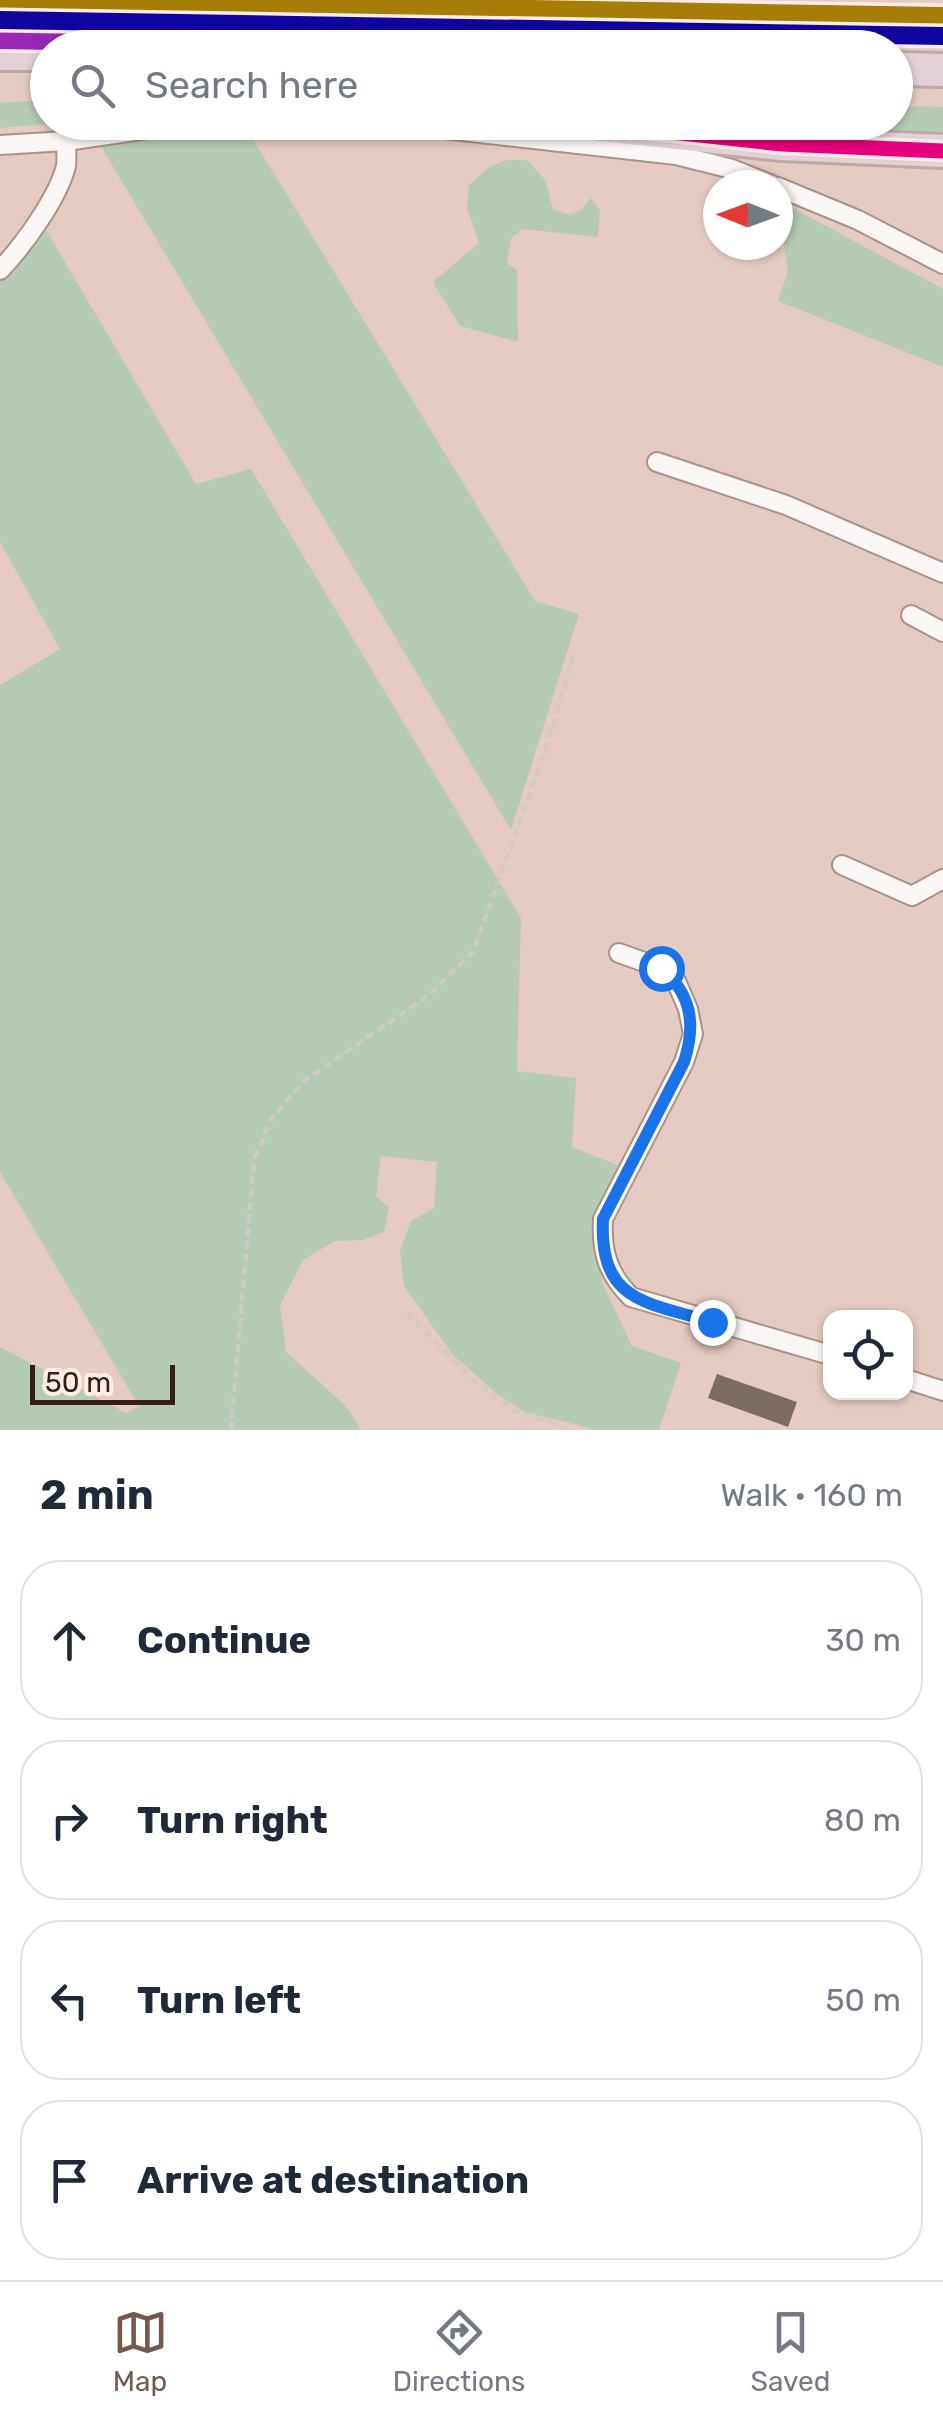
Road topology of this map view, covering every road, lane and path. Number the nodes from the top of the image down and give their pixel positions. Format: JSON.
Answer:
{"nodes":[{"id":1,"x":0,"y":54,"type":"edge"},
{"id":2,"x":30,"y":54,"type":"edge"},
{"id":3,"x":913,"y":69,"type":"edge"},
{"id":4,"x":943,"y":70,"type":"edge"},
{"id":5,"x":73,"y":140,"type":"edge"},
{"id":6,"x":542,"y":140,"type":"edge"},
{"id":7,"x":744,"y":140,"type":"edge"},
{"id":8,"x":66,"y":141,"type":"junction"},
{"id":9,"x":0,"y":145,"type":"edge"},
{"id":10,"x":943,"y":152,"type":"edge"},
{"id":11,"x":737,"y":170,"type":"edge"},
{"id":12,"x":793,"y":193,"type":"edge"},
{"id":13,"x":943,"y":264,"type":"edge"},
{"id":14,"x":0,"y":270,"type":"edge"},
{"id":15,"x":657,"y":462,"type":"dead end"},
{"id":16,"x":943,"y":573,"type":"edge"},
{"id":17,"x":911,"y":615,"type":"dead end"},
{"id":18,"x":943,"y":632,"type":"edge"},
{"id":19,"x":575,"y":649,"type":"dead end"},
{"id":20,"x":842,"y":865,"type":"dead end"},
{"id":21,"x":943,"y":878,"type":"edge"},
{"id":22,"x":619,"y":953,"type":"dead end"},
{"id":23,"x":407,"y":1313,"type":"dead end"},
{"id":24,"x":823,"y":1353,"type":"edge"},
{"id":25,"x":913,"y":1381,"type":"edge"},
{"id":26,"x":943,"y":1391,"type":"edge"},
{"id":27,"x":232,"y":1430,"type":"edge"},
{"id":28,"x":573,"y":1430,"type":"edge"}],
"edges":[{"from":1,"to":2,"type":"highway"},
{"from":3,"to":4,"type":"highway"},
{"from":5,"to":8,"type":"street"},
{"from":6,"to":11,"type":"street"},
{"from":7,"to":10,"type":"highway"},
{"from":8,"to":9,"type":"street"},
{"from":8,"to":14,"type":"street"},
{"from":12,"to":13,"type":"street"},
{"from":15,"to":16,"type":"street"},
{"from":17,"to":18,"type":"street"},
{"from":19,"to":27,"type":"path"},
{"from":20,"to":21,"type":"street"},
{"from":22,"to":24,"type":"street"},
{"from":23,"to":28,"type":"path"},
{"from":25,"to":26,"type":"street"}]}
